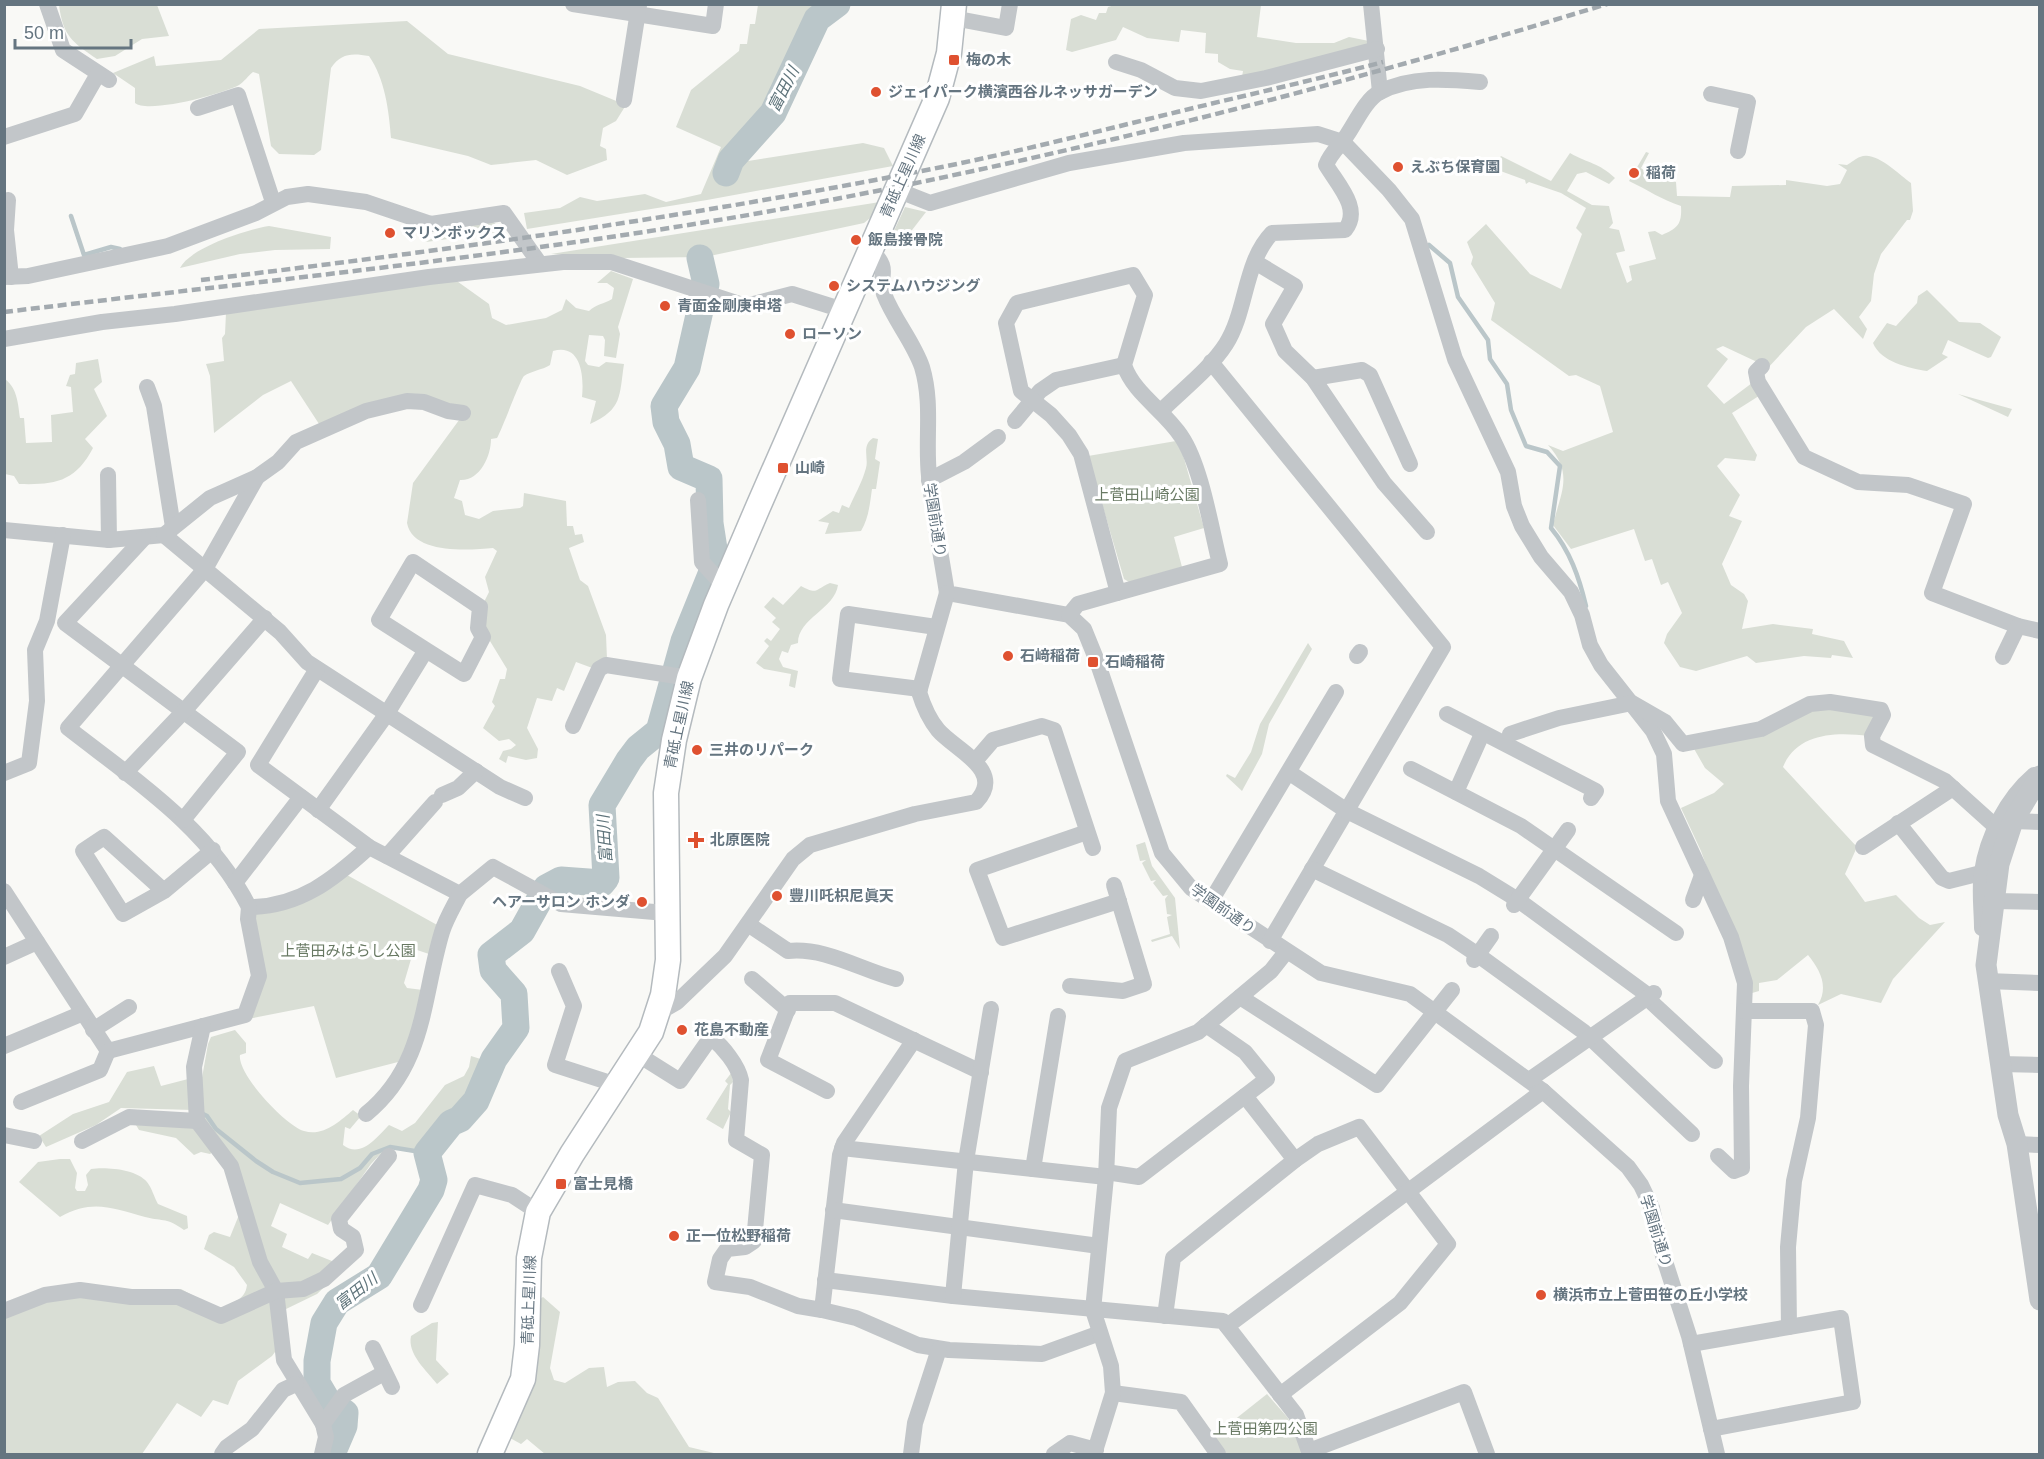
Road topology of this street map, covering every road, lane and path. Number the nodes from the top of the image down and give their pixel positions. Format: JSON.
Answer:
{"nodes":[{"id":1,"x":47,"y":4,"type":"edge"},
{"id":2,"x":573,"y":4,"type":"edge"},
{"id":3,"x":716,"y":4,"type":"edge"},
{"id":4,"x":1010,"y":4,"type":"edge"},
{"id":5,"x":1371,"y":4,"type":"edge"},
{"id":6,"x":639,"y":10,"type":"edge"},
{"id":7,"x":953,"y":11,"type":"edge"},
{"id":8,"x":1377,"y":49,"type":"junction"},
{"id":9,"x":1116,"y":62,"type":"dead end"},
{"id":10,"x":1480,"y":82,"type":"dead end"},
{"id":11,"x":1380,"y":92,"type":"junction"},
{"id":12,"x":1711,"y":94,"type":"dead end"},
{"id":13,"x":624,"y":100,"type":"dead end"},
{"id":14,"x":198,"y":108,"type":"dead end"},
{"id":15,"x":4,"y":137,"type":"edge"},
{"id":16,"x":1343,"y":142,"type":"junction"},
{"id":17,"x":1738,"y":152,"type":"dead end"},
{"id":18,"x":897,"y":190,"type":"junction"},
{"id":19,"x":8,"y":200,"type":"dead end"},
{"id":20,"x":273,"y":202,"type":"junction"},
{"id":21,"x":870,"y":249,"type":"junction"},
{"id":22,"x":1255,"y":262,"type":"junction"},
{"id":23,"x":540,"y":264,"type":"junction"},
{"id":24,"x":8,"y":277,"type":"edge"},
{"id":25,"x":843,"y":310,"type":"junction"},
{"id":26,"x":4,"y":339,"type":"edge"},
{"id":27,"x":1210,"y":362,"type":"junction"},
{"id":28,"x":1124,"y":365,"type":"junction"},
{"id":29,"x":1762,"y":366,"type":"dead end"},
{"id":30,"x":1313,"y":378,"type":"junction"},
{"id":31,"x":147,"y":387,"type":"dead end"},
{"id":32,"x":1031,"y":401,"type":"junction"},
{"id":33,"x":1161,"y":411,"type":"junction"},
{"id":34,"x":464,"y":413,"type":"dead end"},
{"id":35,"x":1015,"y":421,"type":"dead end"},
{"id":36,"x":998,"y":437,"type":"dead end"},
{"id":37,"x":1410,"y":464,"type":"dead end"},
{"id":38,"x":108,"y":475,"type":"dead end"},
{"id":39,"x":257,"y":477,"type":"junction"},
{"id":40,"x":929,"y":480,"type":"junction"},
{"id":41,"x":698,"y":500,"type":"dead end"},
{"id":42,"x":4,"y":530,"type":"edge"},
{"id":43,"x":168,"y":531,"type":"junction"},
{"id":44,"x":1427,"y":532,"type":"dead end"},
{"id":45,"x":63,"y":536,"type":"junction"},
{"id":46,"x":143,"y":539,"type":"junction"},
{"id":47,"x":109,"y":540,"type":"junction"},
{"id":48,"x":205,"y":569,"type":"junction"},
{"id":49,"x":724,"y":586,"type":"junction"},
{"id":50,"x":947,"y":593,"type":"junction"},
{"id":51,"x":1118,"y":593,"type":"junction"},
{"id":52,"x":1069,"y":615,"type":"junction"},
{"id":53,"x":265,"y":618,"type":"junction"},
{"id":54,"x":2018,"y":626,"type":"junction"},
{"id":55,"x":936,"y":627,"type":"junction"},
{"id":56,"x":2040,"y":631,"type":"edge"},
{"id":57,"x":426,"y":650,"type":"junction"},
{"id":58,"x":2003,"y":657,"type":"dead end"},
{"id":59,"x":120,"y":666,"type":"junction"},
{"id":60,"x":317,"y":669,"type":"junction"},
{"id":61,"x":679,"y":675,"type":"junction"},
{"id":62,"x":920,"y":689,"type":"junction"},
{"id":63,"x":1336,"y":692,"type":"dead end"},
{"id":64,"x":1632,"y":703,"type":"junction"},
{"id":65,"x":185,"y":710,"type":"junction"},
{"id":66,"x":1448,"y":714,"type":"dead end"},
{"id":67,"x":386,"y":715,"type":"junction"},
{"id":68,"x":573,"y":726,"type":"dead end"},
{"id":69,"x":1482,"y":734,"type":"junction"},
{"id":70,"x":1510,"y":734,"type":"dead end"},
{"id":71,"x":975,"y":761,"type":"junction"},
{"id":72,"x":1411,"y":769,"type":"dead end"},
{"id":73,"x":2040,"y":770,"type":"edge"},
{"id":74,"x":476,"y":771,"type":"junction"},
{"id":75,"x":4,"y":773,"type":"edge"},
{"id":76,"x":125,"y":773,"type":"junction"},
{"id":77,"x":1290,"y":773,"type":"junction"},
{"id":78,"x":2040,"y":776,"type":"edge"},
{"id":79,"x":1953,"y":788,"type":"junction"},
{"id":80,"x":1456,"y":792,"type":"junction"},
{"id":81,"x":301,"y":797,"type":"junction"},
{"id":82,"x":525,"y":798,"type":"dead end"},
{"id":83,"x":1591,"y":798,"type":"dead end"},
{"id":84,"x":318,"y":810,"type":"junction"},
{"id":85,"x":1347,"y":811,"type":"junction"},
{"id":86,"x":183,"y":820,"type":"junction"},
{"id":87,"x":2040,"y":822,"type":"edge"},
{"id":88,"x":1898,"y":823,"type":"junction"},
{"id":89,"x":2004,"y":824,"type":"junction"},
{"id":90,"x":1568,"y":830,"type":"dead end"},
{"id":91,"x":369,"y":847,"type":"junction"},
{"id":92,"x":1863,"y":847,"type":"dead end"},
{"id":93,"x":1554,"y":849,"type":"junction"},
{"id":94,"x":213,"y":850,"type":"junction"},
{"id":95,"x":387,"y":856,"type":"junction"},
{"id":96,"x":1312,"y":869,"type":"junction"},
{"id":97,"x":1981,"y":873,"type":"junction"},
{"id":98,"x":1701,"y":878,"type":"junction"},
{"id":99,"x":235,"y":882,"type":"junction"},
{"id":100,"x":4,"y":891,"type":"edge"},
{"id":101,"x":164,"y":891,"type":"junction"},
{"id":102,"x":460,"y":894,"type":"junction"},
{"id":103,"x":1693,"y":900,"type":"dead end"},
{"id":104,"x":1994,"y":901,"type":"junction"},
{"id":105,"x":1211,"y":902,"type":"junction"},
{"id":106,"x":2040,"y":902,"type":"edge"},
{"id":107,"x":1516,"y":903,"type":"junction"},
{"id":108,"x":249,"y":907,"type":"junction"},
{"id":109,"x":666,"y":913,"type":"junction"},
{"id":110,"x":748,"y":924,"type":"junction"},
{"id":111,"x":1991,"y":932,"type":"junction"},
{"id":112,"x":1676,"y":933,"type":"dead end"},
{"id":113,"x":1491,"y":936,"type":"dead end"},
{"id":114,"x":37,"y":942,"type":"junction"},
{"id":115,"x":1270,"y":942,"type":"junction"},
{"id":116,"x":1286,"y":952,"type":"junction"},
{"id":117,"x":4,"y":957,"type":"edge"},
{"id":118,"x":1476,"y":958,"type":"junction"},
{"id":119,"x":559,"y":971,"type":"dead end"},
{"id":120,"x":752,"y":979,"type":"dead end"},
{"id":121,"x":896,"y":979,"type":"dead end"},
{"id":122,"x":1987,"y":981,"type":"junction"},
{"id":123,"x":2040,"y":983,"type":"edge"},
{"id":124,"x":1070,"y":986,"type":"dead end"},
{"id":125,"x":1452,"y":990,"type":"dead end"},
{"id":126,"x":1650,"y":996,"type":"junction"},
{"id":127,"x":1240,"y":997,"type":"junction"},
{"id":128,"x":129,"y":1007,"type":"dead end"},
{"id":129,"x":991,"y":1009,"type":"dead end"},
{"id":130,"x":788,"y":1010,"type":"junction"},
{"id":131,"x":1744,"y":1011,"type":"junction"},
{"id":132,"x":658,"y":1012,"type":"junction"},
{"id":133,"x":1436,"y":1012,"type":"junction"},
{"id":134,"x":83,"y":1013,"type":"junction"},
{"id":135,"x":1058,"y":1016,"type":"dead end"},
{"id":136,"x":1206,"y":1025,"type":"junction"},
{"id":137,"x":203,"y":1026,"type":"junction"},
{"id":138,"x":93,"y":1030,"type":"junction"},
{"id":139,"x":1590,"y":1038,"type":"junction"},
{"id":140,"x":914,"y":1040,"type":"junction"},
{"id":141,"x":4,"y":1046,"type":"edge"},
{"id":142,"x":108,"y":1051,"type":"junction"},
{"id":143,"x":637,"y":1054,"type":"junction"},
{"id":144,"x":1715,"y":1061,"type":"dead end"},
{"id":145,"x":2000,"y":1064,"type":"junction"},
{"id":146,"x":2040,"y":1065,"type":"edge"},
{"id":147,"x":981,"y":1072,"type":"junction"},
{"id":148,"x":1529,"y":1080,"type":"junction"},
{"id":149,"x":617,"y":1086,"type":"junction"},
{"id":150,"x":827,"y":1091,"type":"dead end"},
{"id":151,"x":1543,"y":1091,"type":"junction"},
{"id":152,"x":1245,"y":1095,"type":"junction"},
{"id":153,"x":21,"y":1102,"type":"dead end"},
{"id":154,"x":366,"y":1114,"type":"dead end"},
{"id":155,"x":196,"y":1121,"type":"junction"},
{"id":156,"x":1692,"y":1134,"type":"dead end"},
{"id":157,"x":4,"y":1135,"type":"edge"},
{"id":158,"x":34,"y":1141,"type":"dead end"},
{"id":159,"x":82,"y":1141,"type":"dead end"},
{"id":160,"x":2017,"y":1144,"type":"junction"},
{"id":161,"x":2040,"y":1145,"type":"edge"},
{"id":162,"x":842,"y":1148,"type":"junction"},
{"id":163,"x":389,"y":1156,"type":"dead end"},
{"id":164,"x":1718,"y":1156,"type":"dead end"},
{"id":165,"x":1295,"y":1160,"type":"junction"},
{"id":166,"x":966,"y":1161,"type":"junction"},
{"id":167,"x":1033,"y":1169,"type":"junction"},
{"id":168,"x":1106,"y":1174,"type":"junction"},
{"id":169,"x":1408,"y":1193,"type":"junction"},
{"id":170,"x":833,"y":1210,"type":"junction"},
{"id":171,"x":538,"y":1212,"type":"junction"},
{"id":172,"x":959,"y":1227,"type":"junction"},
{"id":173,"x":2034,"y":1230,"type":"edge"},
{"id":174,"x":1099,"y":1246,"type":"junction"},
{"id":175,"x":825,"y":1280,"type":"junction"},
{"id":176,"x":276,"y":1291,"type":"junction"},
{"id":177,"x":2039,"y":1295,"type":"edge"},
{"id":178,"x":953,"y":1296,"type":"junction"},
{"id":179,"x":2040,"y":1300,"type":"edge"},
{"id":180,"x":421,"y":1305,"type":"dead end"},
{"id":181,"x":822,"y":1310,"type":"junction"},
{"id":182,"x":1093,"y":1310,"type":"junction"},
{"id":183,"x":4,"y":1311,"type":"edge"},
{"id":184,"x":1165,"y":1316,"type":"junction"},
{"id":185,"x":1227,"y":1326,"type":"junction"},
{"id":186,"x":1789,"y":1328,"type":"junction"},
{"id":187,"x":1100,"y":1333,"type":"junction"},
{"id":188,"x":1691,"y":1344,"type":"junction"},
{"id":189,"x":373,"y":1348,"type":"dead end"},
{"id":190,"x":939,"y":1349,"type":"junction"},
{"id":191,"x":296,"y":1384,"type":"junction"},
{"id":192,"x":1113,"y":1393,"type":"junction"},
{"id":193,"x":1280,"y":1395,"type":"junction"},
{"id":194,"x":326,"y":1420,"type":"junction"},
{"id":195,"x":1711,"y":1429,"type":"junction"},
{"id":196,"x":1095,"y":1452,"type":"edge"},
{"id":197,"x":1309,"y":1453,"type":"edge"},
{"id":198,"x":222,"y":1455,"type":"edge"},
{"id":199,"x":322,"y":1455,"type":"edge"},
{"id":200,"x":490,"y":1455,"type":"edge"},
{"id":201,"x":911,"y":1455,"type":"edge"},
{"id":202,"x":1054,"y":1455,"type":"edge"},
{"id":203,"x":1218,"y":1455,"type":"edge"},
{"id":204,"x":1487,"y":1455,"type":"edge"},
{"id":205,"x":1717,"y":1455,"type":"edge"}],
"edges":[{"from":1,"to":15,"type":"street"},
{"from":2,"to":6,"type":"street"},
{"from":3,"to":6,"type":"street"},
{"from":4,"to":7,"type":"street"},
{"from":5,"to":8,"type":"street"},
{"from":6,"to":13,"type":"street"},
{"from":7,"to":18,"type":"main road","name":"青砥上星川線"},
{"from":8,"to":9,"type":"street"},
{"from":8,"to":11,"type":"street"},
{"from":10,"to":11,"type":"street"},
{"from":11,"to":16,"type":"street"},
{"from":12,"to":17,"type":"street"},
{"from":14,"to":20,"type":"street"},
{"from":16,"to":18,"type":"street"},
{"from":16,"to":22,"type":"street"},
{"from":16,"to":64,"type":"street"},
{"from":18,"to":21,"type":"main road","name":"青砥上星川線"},
{"from":19,"to":24,"type":"street"},
{"from":20,"to":23,"type":"street"},
{"from":20,"to":24,"type":"street"},
{"from":21,"to":25,"type":"main road","name":"青砥上星川線"},
{"from":21,"to":40,"type":"street","name":"学園前通り"},
{"from":22,"to":27,"type":"street"},
{"from":22,"to":30,"type":"street"},
{"from":23,"to":25,"type":"street"},
{"from":23,"to":26,"type":"street"},
{"from":25,"to":49,"type":"main road","name":"青砥上星川線"},
{"from":27,"to":33,"type":"street"},
{"from":27,"to":85,"type":"street"},
{"from":28,"to":32,"type":"street"},
{"from":28,"to":32,"type":"street"},
{"from":28,"to":33,"type":"street"},
{"from":29,"to":54,"type":"street"},
{"from":30,"to":37,"type":"street"},
{"from":30,"to":44,"type":"street"},
{"from":31,"to":43,"type":"street"},
{"from":32,"to":35,"type":"street"},
{"from":32,"to":51,"type":"street"},
{"from":33,"to":51,"type":"street"},
{"from":34,"to":39,"type":"street"},
{"from":36,"to":40,"type":"street"},
{"from":38,"to":47,"type":"street"},
{"from":39,"to":43,"type":"street"},
{"from":39,"to":48,"type":"street"},
{"from":40,"to":50,"type":"street","name":"学園前通り"},
{"from":41,"to":49,"type":"street"},
{"from":42,"to":45,"type":"street"},
{"from":43,"to":46,"type":"street"},
{"from":43,"to":48,"type":"street"},
{"from":45,"to":47,"type":"street"},
{"from":45,"to":75,"type":"street"},
{"from":46,"to":47,"type":"street"},
{"from":46,"to":59,"type":"street"},
{"from":48,"to":53,"type":"street"},
{"from":48,"to":59,"type":"street"},
{"from":49,"to":61,"type":"main road","name":"青砥上星川線"},
{"from":50,"to":52,"type":"street"},
{"from":50,"to":55,"type":"street"},
{"from":51,"to":52,"type":"street"},
{"from":52,"to":105,"type":"street","name":"学園前通り"},
{"from":53,"to":60,"type":"street"},
{"from":53,"to":65,"type":"street"},
{"from":54,"to":56,"type":"street"},
{"from":54,"to":58,"type":"street"},
{"from":55,"to":62,"type":"street"},
{"from":55,"to":62,"type":"street"},
{"from":57,"to":57,"type":"street"},
{"from":57,"to":67,"type":"street"},
{"from":59,"to":65,"type":"street"},
{"from":59,"to":76,"type":"street"},
{"from":60,"to":67,"type":"street"},
{"from":60,"to":81,"type":"street"},
{"from":61,"to":68,"type":"street"},
{"from":61,"to":109,"type":"main road","name":"青砥上星川線"},
{"from":62,"to":71,"type":"street"},
{"from":63,"to":77,"type":"street"},
{"from":64,"to":70,"type":"street"},
{"from":64,"to":79,"type":"street"},
{"from":64,"to":98,"type":"street"},
{"from":65,"to":76,"type":"street"},
{"from":65,"to":86,"type":"street"},
{"from":66,"to":69,"type":"street"},
{"from":67,"to":74,"type":"street"},
{"from":67,"to":84,"type":"street"},
{"from":69,"to":80,"type":"street"},
{"from":69,"to":83,"type":"street"},
{"from":71,"to":110,"type":"street"},
{"from":71,"to":124,"type":"street"},
{"from":72,"to":80,"type":"street"},
{"from":73,"to":89,"type":"street"},
{"from":74,"to":82,"type":"street"},
{"from":74,"to":95,"type":"street"},
{"from":76,"to":86,"type":"street"},
{"from":77,"to":85,"type":"street"},
{"from":77,"to":105,"type":"street"},
{"from":78,"to":89,"type":"street"},
{"from":79,"to":88,"type":"street"},
{"from":79,"to":89,"type":"street"},
{"from":80,"to":93,"type":"street"},
{"from":81,"to":84,"type":"street"},
{"from":81,"to":99,"type":"street"},
{"from":84,"to":91,"type":"street"},
{"from":85,"to":96,"type":"street"},
{"from":85,"to":107,"type":"street"},
{"from":86,"to":94,"type":"street"},
{"from":87,"to":89,"type":"street"},
{"from":88,"to":92,"type":"street"},
{"from":88,"to":97,"type":"street"},
{"from":89,"to":97,"type":"street"},
{"from":89,"to":104,"type":"street"},
{"from":90,"to":93,"type":"street"},
{"from":91,"to":95,"type":"street"},
{"from":91,"to":108,"type":"street"},
{"from":93,"to":107,"type":"street"},
{"from":93,"to":112,"type":"street"},
{"from":94,"to":99,"type":"street"},
{"from":94,"to":101,"type":"street"},
{"from":95,"to":102,"type":"street"},
{"from":96,"to":115,"type":"street"},
{"from":96,"to":118,"type":"street"},
{"from":97,"to":111,"type":"street"},
{"from":98,"to":103,"type":"street"},
{"from":98,"to":131,"type":"street"},
{"from":99,"to":108,"type":"street"},
{"from":100,"to":114,"type":"street"},
{"from":101,"to":101,"type":"street"},
{"from":102,"to":109,"type":"street"},
{"from":102,"to":154,"type":"street"},
{"from":104,"to":106,"type":"street"},
{"from":104,"to":111,"type":"street"},
{"from":105,"to":115,"type":"street","name":"学園前通り"},
{"from":107,"to":126,"type":"street"},
{"from":108,"to":137,"type":"street"},
{"from":109,"to":132,"type":"main road","name":"青砥上星川線"},
{"from":110,"to":121,"type":"street"},
{"from":110,"to":132,"type":"street"},
{"from":111,"to":122,"type":"street"},
{"from":113,"to":118,"type":"street"},
{"from":114,"to":117,"type":"street"},
{"from":114,"to":134,"type":"street"},
{"from":115,"to":116,"type":"street","name":"学園前通り"},
{"from":116,"to":127,"type":"street"},
{"from":116,"to":133,"type":"street","name":"学園前通り"},
{"from":118,"to":139,"type":"street"},
{"from":119,"to":149,"type":"street"},
{"from":120,"to":130,"type":"street"},
{"from":122,"to":123,"type":"street"},
{"from":122,"to":145,"type":"street"},
{"from":125,"to":133,"type":"street"},
{"from":126,"to":139,"type":"street"},
{"from":126,"to":144,"type":"street"},
{"from":127,"to":133,"type":"street"},
{"from":127,"to":136,"type":"street"},
{"from":128,"to":138,"type":"street"},
{"from":129,"to":147,"type":"street"},
{"from":130,"to":140,"type":"street"},
{"from":130,"to":150,"type":"street"},
{"from":131,"to":164,"type":"street"},
{"from":131,"to":186,"type":"street"},
{"from":132,"to":143,"type":"main road","name":"青砥上星川線"},
{"from":133,"to":148,"type":"street","name":"学園前通り"},
{"from":134,"to":138,"type":"street"},
{"from":134,"to":141,"type":"street"},
{"from":135,"to":167,"type":"street"},
{"from":136,"to":152,"type":"street"},
{"from":136,"to":168,"type":"street"},
{"from":137,"to":142,"type":"street"},
{"from":137,"to":155,"type":"street"},
{"from":138,"to":142,"type":"street"},
{"from":139,"to":148,"type":"street"},
{"from":139,"to":156,"type":"street"},
{"from":140,"to":147,"type":"street"},
{"from":140,"to":162,"type":"street"},
{"from":142,"to":153,"type":"street"},
{"from":143,"to":149,"type":"main road","name":"青砥上星川線"},
{"from":143,"to":181,"type":"street"},
{"from":145,"to":146,"type":"street"},
{"from":145,"to":160,"type":"street"},
{"from":147,"to":166,"type":"street"},
{"from":148,"to":151,"type":"street","name":"学園前通り"},
{"from":149,"to":171,"type":"main road","name":"青砥上星川線"},
{"from":151,"to":169,"type":"street"},
{"from":151,"to":188,"type":"street","name":"学園前通り"},
{"from":152,"to":165,"type":"street"},
{"from":152,"to":168,"type":"street"},
{"from":155,"to":159,"type":"street"},
{"from":155,"to":176,"type":"street"},
{"from":157,"to":158,"type":"street"},
{"from":160,"to":161,"type":"street"},
{"from":160,"to":173,"type":"street"},
{"from":162,"to":166,"type":"street"},
{"from":162,"to":170,"type":"street"},
{"from":163,"to":176,"type":"street"},
{"from":165,"to":169,"type":"street"},
{"from":165,"to":184,"type":"street"},
{"from":166,"to":167,"type":"street"},
{"from":166,"to":172,"type":"street"},
{"from":167,"to":168,"type":"street"},
{"from":168,"to":174,"type":"street"},
{"from":169,"to":185,"type":"street"},
{"from":169,"to":193,"type":"street"},
{"from":170,"to":172,"type":"street"},
{"from":170,"to":175,"type":"street"},
{"from":171,"to":180,"type":"street"},
{"from":171,"to":200,"type":"main road","name":"青砥上星川線"},
{"from":172,"to":174,"type":"street"},
{"from":172,"to":178,"type":"street"},
{"from":173,"to":177,"type":"street"},
{"from":174,"to":182,"type":"street"},
{"from":175,"to":178,"type":"street"},
{"from":175,"to":181,"type":"street"},
{"from":176,"to":183,"type":"street"},
{"from":176,"to":191,"type":"street"},
{"from":177,"to":179,"type":"street"},
{"from":178,"to":182,"type":"street"},
{"from":181,"to":190,"type":"street"},
{"from":182,"to":184,"type":"street"},
{"from":182,"to":187,"type":"street"},
{"from":184,"to":185,"type":"street"},
{"from":185,"to":193,"type":"street"},
{"from":186,"to":188,"type":"street"},
{"from":186,"to":195,"type":"street"},
{"from":187,"to":190,"type":"street"},
{"from":187,"to":192,"type":"street"},
{"from":188,"to":195,"type":"street","name":"学園前通り"},
{"from":189,"to":194,"type":"street"},
{"from":190,"to":201,"type":"street"},
{"from":191,"to":194,"type":"street"},
{"from":191,"to":198,"type":"street"},
{"from":192,"to":196,"type":"street"},
{"from":192,"to":203,"type":"street"},
{"from":193,"to":197,"type":"street"},
{"from":194,"to":199,"type":"street"},
{"from":195,"to":205,"type":"street","name":"学園前通り"},
{"from":196,"to":202,"type":"street"},
{"from":197,"to":204,"type":"street"}]}
